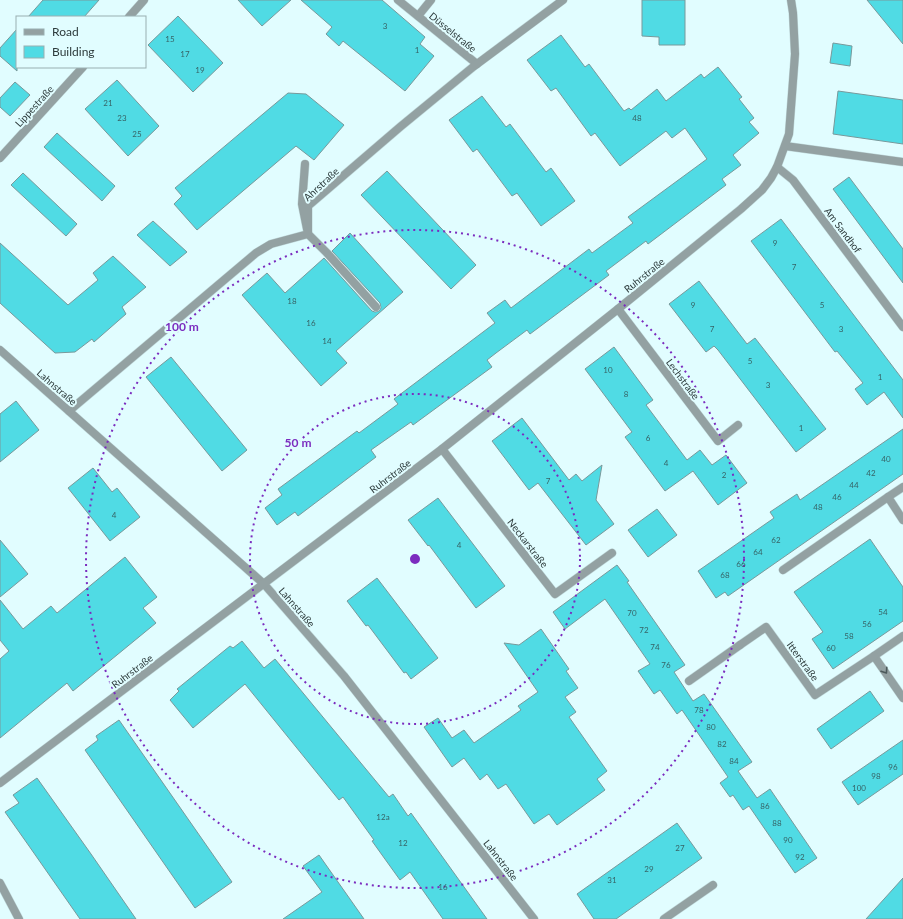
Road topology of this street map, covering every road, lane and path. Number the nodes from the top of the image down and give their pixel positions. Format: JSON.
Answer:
{"nodes":[{"id":1,"x":144,"y":0,"type":"edge"},
{"id":2,"x":398,"y":0,"type":"edge"},
{"id":3,"x":431,"y":0,"type":"edge"},
{"id":4,"x":563,"y":0,"type":"edge"},
{"id":5,"x":791,"y":0,"type":"edge"},
{"id":6,"x":130,"y":16,"type":"edge"},
{"id":7,"x":418,"y":16,"type":"junction"},
{"id":8,"x":477,"y":64,"type":"junction"},
{"id":9,"x":82,"y":68,"type":"edge"},
{"id":10,"x":785,"y":146,"type":"junction"},
{"id":11,"x":0,"y":158,"type":"edge"},
{"id":12,"x":903,"y":162,"type":"edge"},
{"id":13,"x":305,"y":164,"type":"dead end"},
{"id":14,"x":777,"y":167,"type":"junction"},
{"id":15,"x":308,"y":234,"type":"junction"},
{"id":16,"x":376,"y":307,"type":"dead end"},
{"id":17,"x":618,"y":310,"type":"junction"},
{"id":18,"x":903,"y":327,"type":"edge"},
{"id":19,"x":0,"y":350,"type":"edge"},
{"id":20,"x":69,"y":411,"type":"junction"},
{"id":21,"x":738,"y":425,"type":"dead end"},
{"id":22,"x":442,"y":448,"type":"junction"},
{"id":23,"x":903,"y":487,"type":"edge"},
{"id":24,"x":888,"y":497,"type":"junction"},
{"id":25,"x":903,"y":520,"type":"edge"},
{"id":26,"x":612,"y":553,"type":"dead end"},
{"id":27,"x":783,"y":570,"type":"dead end"},
{"id":28,"x":264,"y":584,"type":"junction"},
{"id":29,"x":903,"y":636,"type":"edge"},
{"id":30,"x":874,"y":656,"type":"junction"},
{"id":31,"x":689,"y":680,"type":"dead end"},
{"id":32,"x":903,"y":698,"type":"edge"},
{"id":33,"x":0,"y":783,"type":"edge"},
{"id":34,"x":0,"y":883,"type":"edge"},
{"id":35,"x":713,"y":885,"type":"dead end"},
{"id":36,"x":19,"y":919,"type":"edge"},
{"id":37,"x":534,"y":919,"type":"edge"},
{"id":38,"x":664,"y":919,"type":"edge"}],
"edges":[{"from":1,"to":6,"type":"street"},
{"from":2,"to":7,"type":"street","name":"Düsselstraße"},
{"from":3,"to":7,"type":"street"},
{"from":4,"to":8,"type":"street","name":"Ahrstraße"},
{"from":5,"to":10,"type":"street"},
{"from":7,"to":8,"type":"street","name":"Düsselstraße"},
{"from":8,"to":15,"type":"street","name":"Ahrstraße"},
{"from":9,"to":11,"type":"street","name":"Lippestraße"},
{"from":10,"to":12,"type":"street"},
{"from":10,"to":14,"type":"street"},
{"from":13,"to":15,"type":"street"},
{"from":14,"to":17,"type":"street","name":"Ruhrstraße"},
{"from":14,"to":18,"type":"street","name":"Am Sandhof"},
{"from":15,"to":16,"type":"street"},
{"from":15,"to":20,"type":"street"},
{"from":17,"to":21,"type":"street","name":"Lechstraße"},
{"from":17,"to":22,"type":"street","name":"Ruhrstraße"},
{"from":19,"to":20,"type":"street","name":"Lahnstraße"},
{"from":20,"to":28,"type":"street","name":"Lahnstraße"},
{"from":22,"to":26,"type":"street","name":"Neckarstraße"},
{"from":22,"to":28,"type":"street","name":"Ruhrstraße"},
{"from":23,"to":24,"type":"street"},
{"from":24,"to":25,"type":"street"},
{"from":24,"to":27,"type":"street"},
{"from":28,"to":33,"type":"street","name":"Ruhrstraße"},
{"from":28,"to":37,"type":"street","name":"Lahnstraße"},
{"from":29,"to":30,"type":"street","name":"Itterstraße"},
{"from":30,"to":31,"type":"street","name":"Itterstraße"},
{"from":30,"to":32,"type":"street","one_way":true},
{"from":34,"to":36,"type":"street"},
{"from":35,"to":38,"type":"street"}]}
